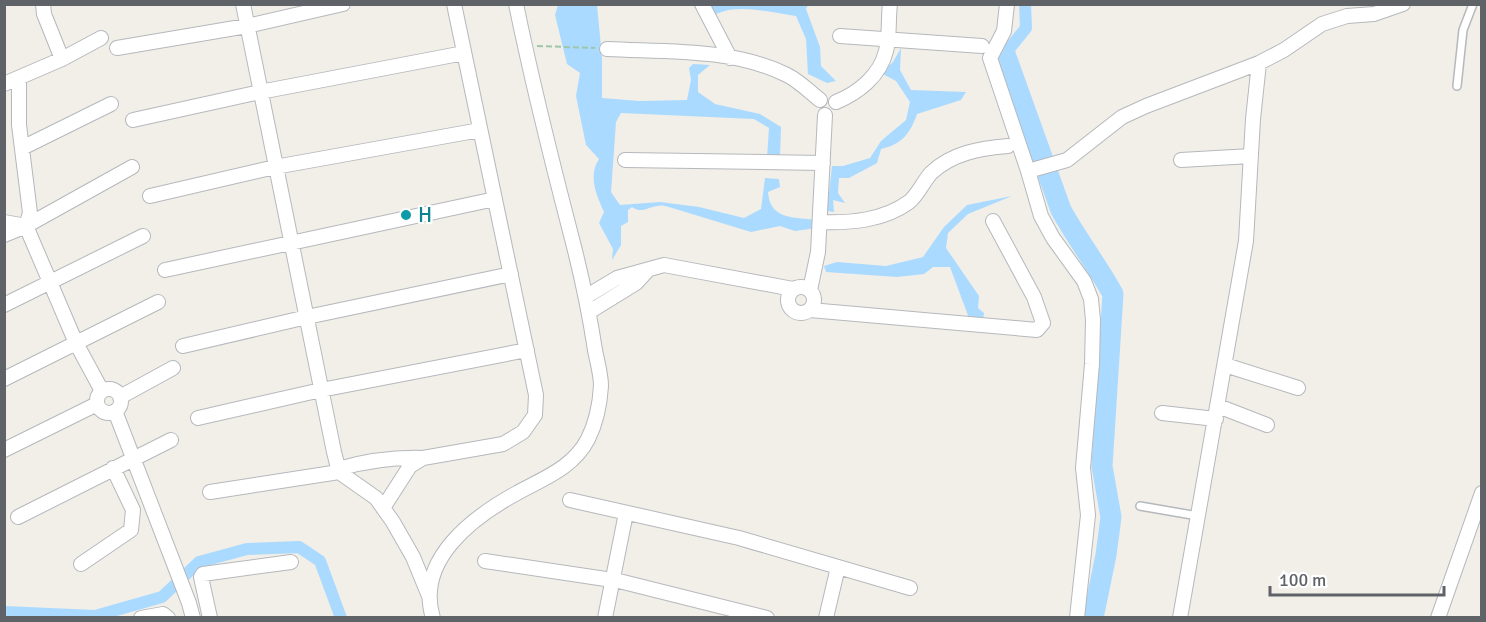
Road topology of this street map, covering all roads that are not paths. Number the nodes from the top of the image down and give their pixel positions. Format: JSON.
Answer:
{"nodes":[{"id":1,"x":43,"y":4,"type":"edge"},
{"id":2,"x":243,"y":4,"type":"edge"},
{"id":3,"x":343,"y":4,"type":"edge"},
{"id":4,"x":454,"y":4,"type":"edge"},
{"id":5,"x":516,"y":4,"type":"edge"},
{"id":6,"x":702,"y":4,"type":"edge"},
{"id":7,"x":890,"y":4,"type":"edge"},
{"id":8,"x":1007,"y":4,"type":"edge"},
{"id":9,"x":1403,"y":4,"type":"edge"},
{"id":10,"x":1473,"y":4,"type":"edge"},
{"id":11,"x":247,"y":26,"type":"junction"},
{"id":12,"x":840,"y":36,"type":"dead end"},
{"id":13,"x":101,"y":38,"type":"dead end"},
{"id":14,"x":887,"y":38,"type":"junction"},
{"id":15,"x":982,"y":46,"type":"dead end"},
{"id":16,"x":117,"y":48,"type":"dead end"},
{"id":17,"x":606,"y":49,"type":"road end"},
{"id":18,"x":464,"y":53,"type":"junction"},
{"id":19,"x":730,"y":58,"type":"junction"},
{"id":20,"x":62,"y":59,"type":"junction"},
{"id":21,"x":1259,"y":63,"type":"junction"},
{"id":22,"x":19,"y":79,"type":"junction"},
{"id":23,"x":4,"y":84,"type":"edge"},
{"id":24,"x":1457,"y":86,"type":"dead end"},
{"id":25,"x":260,"y":92,"type":"junction"},
{"id":26,"x":820,"y":100,"type":"junction"},
{"id":27,"x":836,"y":102,"type":"junction"},
{"id":28,"x":111,"y":104,"type":"dead end"},
{"id":29,"x":825,"y":115,"type":"junction"},
{"id":30,"x":133,"y":120,"type":"dead end"},
{"id":31,"x":480,"y":130,"type":"junction"},
{"id":32,"x":1008,"y":146,"type":"dead end"},
{"id":33,"x":22,"y":148,"type":"junction"},
{"id":34,"x":1251,"y":156,"type":"junction"},
{"id":35,"x":625,"y":160,"type":"dead end"},
{"id":36,"x":1181,"y":160,"type":"dead end"},
{"id":37,"x":823,"y":163,"type":"junction"},
{"id":38,"x":132,"y":167,"type":"dead end"},
{"id":39,"x":275,"y":167,"type":"junction"},
{"id":40,"x":1032,"y":170,"type":"junction"},
{"id":41,"x":150,"y":196,"type":"dead end"},
{"id":42,"x":495,"y":199,"type":"junction"},
{"id":43,"x":993,"y":221,"type":"dead end"},
{"id":44,"x":4,"y":222,"type":"edge"},
{"id":45,"x":828,"y":222,"type":"junction"},
{"id":46,"x":26,"y":226,"type":"junction"},
{"id":47,"x":4,"y":235,"type":"edge"},
{"id":48,"x":143,"y":236,"type":"dead end"},
{"id":49,"x":291,"y":243,"type":"junction"},
{"id":50,"x":165,"y":270,"type":"dead end"},
{"id":51,"x":649,"y":270,"type":"junction"},
{"id":52,"x":511,"y":274,"type":"junction"},
{"id":53,"x":50,"y":284,"type":"junction"},
{"id":54,"x":793,"y":289,"type":"junction"},
{"id":55,"x":810,"y":290,"type":"junction"},
{"id":56,"x":587,"y":296,"type":"junction"},
{"id":57,"x":158,"y":302,"type":"dead end"},
{"id":58,"x":4,"y":305,"type":"edge"},
{"id":59,"x":810,"y":310,"type":"junction"},
{"id":60,"x":589,"y":312,"type":"junction"},
{"id":61,"x":307,"y":317,"type":"junction"},
{"id":62,"x":76,"y":343,"type":"junction"},
{"id":63,"x":183,"y":346,"type":"dead end"},
{"id":64,"x":527,"y":350,"type":"junction"},
{"id":65,"x":1225,"y":365,"type":"junction"},
{"id":66,"x":173,"y":368,"type":"dead end"},
{"id":67,"x":4,"y":379,"type":"edge"},
{"id":68,"x":1299,"y":388,"type":"dead end"},
{"id":69,"x":321,"y":390,"type":"junction"},
{"id":70,"x":102,"y":391,"type":"junction"},
{"id":71,"x":120,"y":398,"type":"junction"},
{"id":72,"x":97,"y":404,"type":"junction"},
{"id":73,"x":115,"y":411,"type":"junction"},
{"id":74,"x":1217,"y":412,"type":"junction"},
{"id":75,"x":1162,"y":413,"type":"dead end"},
{"id":76,"x":198,"y":418,"type":"dead end"},
{"id":77,"x":1267,"y":425,"type":"dead end"},
{"id":78,"x":171,"y":440,"type":"dead end"},
{"id":79,"x":4,"y":450,"type":"edge"},
{"id":80,"x":133,"y":458,"type":"junction"},
{"id":81,"x":423,"y":458,"type":"junction"},
{"id":82,"x":113,"y":468,"type":"junction"},
{"id":83,"x":339,"y":470,"type":"junction"},
{"id":84,"x":210,"y":492,"type":"dead end"},
{"id":85,"x":1482,"y":493,"type":"edge"},
{"id":86,"x":570,"y":500,"type":"dead end"},
{"id":87,"x":1140,"y":506,"type":"dead end"},
{"id":88,"x":383,"y":508,"type":"junction"},
{"id":89,"x":626,"y":513,"type":"junction"},
{"id":90,"x":1198,"y":516,"type":"junction"},
{"id":91,"x":18,"y":517,"type":"dead end"},
{"id":92,"x":485,"y":561,"type":"dead end"},
{"id":93,"x":291,"y":562,"type":"dead end"},
{"id":94,"x":81,"y":564,"type":"dead end"},
{"id":95,"x":838,"y":567,"type":"junction"},
{"id":96,"x":614,"y":580,"type":"junction"},
{"id":97,"x":910,"y":588,"type":"dead end"},
{"id":98,"x":430,"y":599,"type":"junction"},
{"id":99,"x":141,"y":618,"type":"edge"},
{"id":100,"x":168,"y":618,"type":"edge"},
{"id":101,"x":193,"y":618,"type":"edge"},
{"id":102,"x":210,"y":618,"type":"edge"},
{"id":103,"x":433,"y":618,"type":"edge"},
{"id":104,"x":605,"y":618,"type":"edge"},
{"id":105,"x":767,"y":618,"type":"edge"},
{"id":106,"x":826,"y":618,"type":"edge"},
{"id":107,"x":1077,"y":618,"type":"edge"},
{"id":108,"x":1180,"y":618,"type":"edge"},
{"id":109,"x":1438,"y":618,"type":"edge"}],
"edges":[{"from":1,"to":20,"type":"street"},
{"from":2,"to":11,"type":"street"},
{"from":3,"to":11,"type":"street"},
{"from":4,"to":18,"type":"street"},
{"from":5,"to":56,"type":"street"},
{"from":6,"to":19,"type":"street"},
{"from":7,"to":14,"type":"street"},
{"from":8,"to":40,"type":"street"},
{"from":9,"to":21,"type":"street"},
{"from":10,"to":24,"type":"lane"},
{"from":11,"to":16,"type":"street"},
{"from":11,"to":25,"type":"street"},
{"from":12,"to":14,"type":"street"},
{"from":13,"to":20,"type":"street"},
{"from":14,"to":15,"type":"street"},
{"from":14,"to":27,"type":"street"},
{"from":17,"to":19,"type":"street"},
{"from":18,"to":25,"type":"street"},
{"from":18,"to":31,"type":"street"},
{"from":19,"to":26,"type":"street"},
{"from":20,"to":22,"type":"street"},
{"from":21,"to":34,"type":"street"},
{"from":21,"to":40,"type":"street"},
{"from":22,"to":23,"type":"street"},
{"from":22,"to":33,"type":"street"},
{"from":25,"to":30,"type":"street"},
{"from":25,"to":39,"type":"street"},
{"from":26,"to":27,"type":"street"},
{"from":26,"to":29,"type":"street"},
{"from":27,"to":29,"type":"street"},
{"from":28,"to":33,"type":"street"},
{"from":29,"to":37,"type":"street"},
{"from":31,"to":39,"type":"street"},
{"from":31,"to":42,"type":"street"},
{"from":32,"to":45,"type":"street"},
{"from":33,"to":46,"type":"street"},
{"from":34,"to":36,"type":"street"},
{"from":34,"to":65,"type":"street"},
{"from":35,"to":37,"type":"street"},
{"from":37,"to":45,"type":"street"},
{"from":38,"to":46,"type":"street"},
{"from":39,"to":41,"type":"street"},
{"from":39,"to":49,"type":"street"},
{"from":40,"to":107,"type":"street"},
{"from":42,"to":49,"type":"street"},
{"from":42,"to":52,"type":"street"},
{"from":43,"to":59,"type":"street"},
{"from":44,"to":46,"type":"street"},
{"from":45,"to":55,"type":"street"},
{"from":46,"to":47,"type":"street"},
{"from":46,"to":53,"type":"street"},
{"from":48,"to":53,"type":"street"},
{"from":49,"to":50,"type":"street"},
{"from":49,"to":61,"type":"street"},
{"from":51,"to":54,"type":"street"},
{"from":51,"to":56,"type":"street"},
{"from":51,"to":60,"type":"street"},
{"from":52,"to":61,"type":"street"},
{"from":52,"to":64,"type":"street"},
{"from":53,"to":58,"type":"street"},
{"from":53,"to":62,"type":"street"},
{"from":54,"to":55,"type":"street"},
{"from":54,"to":59,"type":"street"},
{"from":55,"to":59,"type":"street"},
{"from":56,"to":60,"type":"street"},
{"from":57,"to":62,"type":"street"},
{"from":60,"to":98,"type":"street"},
{"from":61,"to":63,"type":"street"},
{"from":61,"to":69,"type":"street"},
{"from":62,"to":67,"type":"street"},
{"from":62,"to":70,"type":"street"},
{"from":64,"to":69,"type":"street"},
{"from":64,"to":81,"type":"street"},
{"from":65,"to":68,"type":"street"},
{"from":65,"to":74,"type":"street"},
{"from":66,"to":71,"type":"street"},
{"from":69,"to":76,"type":"street"},
{"from":69,"to":83,"type":"street"},
{"from":70,"to":71,"type":"street"},
{"from":70,"to":72,"type":"street"},
{"from":71,"to":73,"type":"street"},
{"from":72,"to":73,"type":"street"},
{"from":72,"to":79,"type":"street"},
{"from":73,"to":80,"type":"street"},
{"from":74,"to":75,"type":"street"},
{"from":74,"to":77,"type":"street"},
{"from":74,"to":90,"type":"street"},
{"from":78,"to":80,"type":"street"},
{"from":80,"to":82,"type":"street"},
{"from":80,"to":101,"type":"street"},
{"from":81,"to":83,"type":"street"},
{"from":81,"to":88,"type":"street"},
{"from":82,"to":91,"type":"street"},
{"from":82,"to":94,"type":"street"},
{"from":83,"to":84,"type":"street"},
{"from":83,"to":88,"type":"street"},
{"from":85,"to":109,"type":"street"},
{"from":86,"to":89,"type":"street"},
{"from":87,"to":90,"type":"lane"},
{"from":88,"to":98,"type":"street"},
{"from":89,"to":95,"type":"street"},
{"from":89,"to":96,"type":"street"},
{"from":90,"to":108,"type":"street"},
{"from":92,"to":96,"type":"street"},
{"from":93,"to":102,"type":"street"},
{"from":95,"to":97,"type":"street"},
{"from":95,"to":106,"type":"street"},
{"from":96,"to":104,"type":"street"},
{"from":96,"to":105,"type":"street"},
{"from":98,"to":103,"type":"street"},
{"from":99,"to":100,"type":"street"}]}
